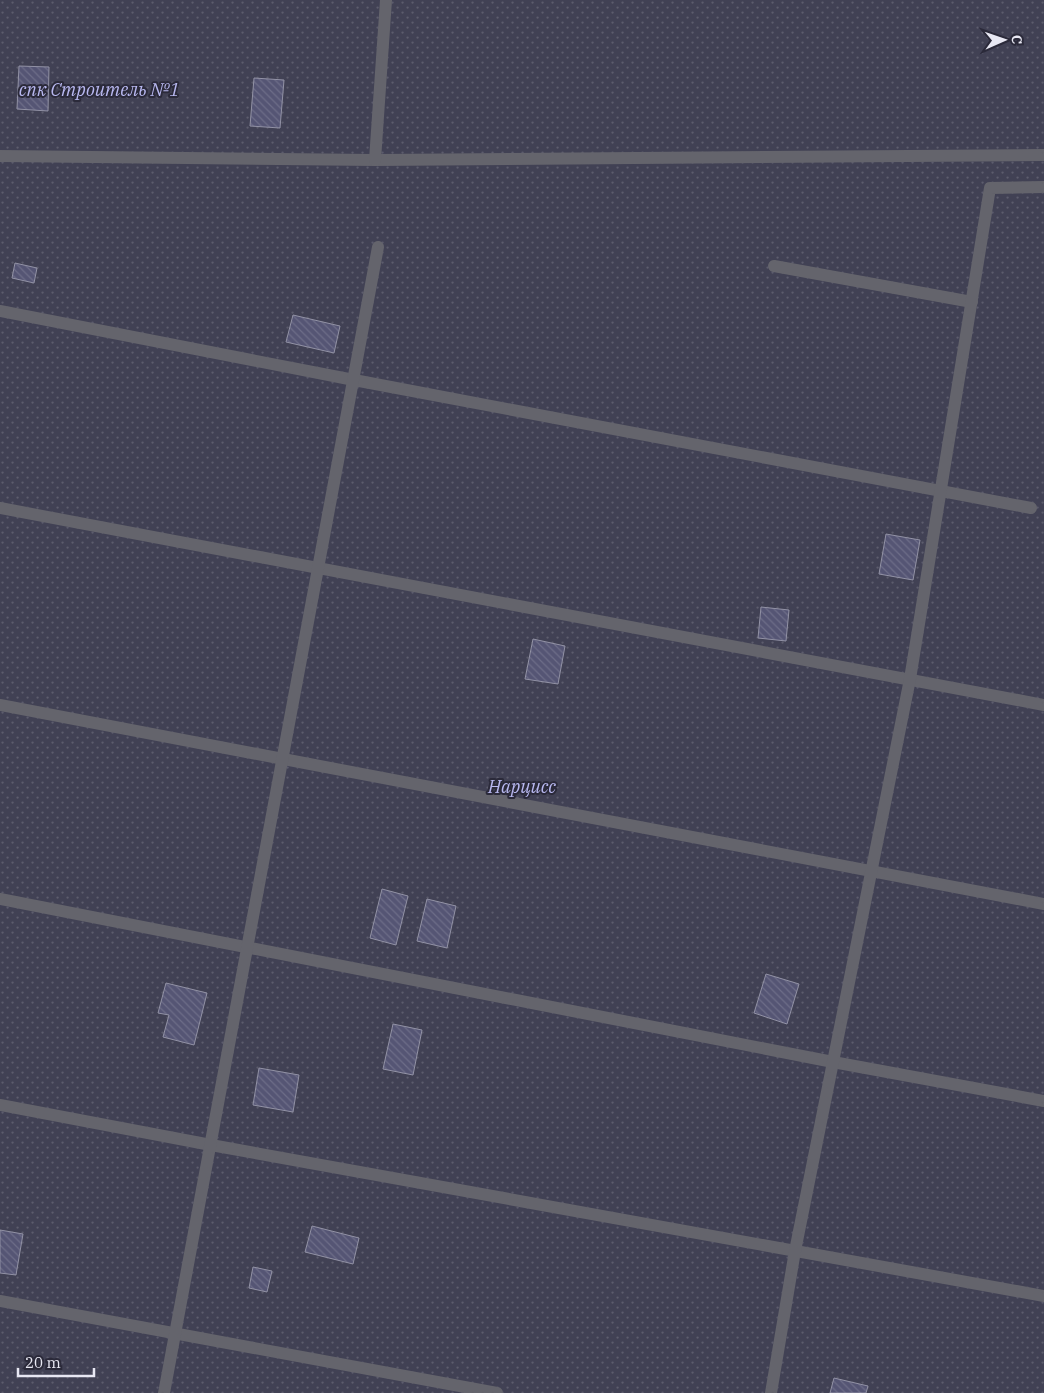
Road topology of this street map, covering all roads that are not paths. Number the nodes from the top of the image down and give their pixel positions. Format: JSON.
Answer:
{"nodes":[{"id":1,"x":386,"y":0,"type":"edge"},
{"id":2,"x":1044,"y":155,"type":"edge"},
{"id":3,"x":0,"y":156,"type":"edge"},
{"id":4,"x":376,"y":160,"type":"junction"},
{"id":5,"x":1044,"y":187,"type":"edge"},
{"id":6,"x":378,"y":247,"type":"dead end"},
{"id":7,"x":774,"y":266,"type":"dead end"},
{"id":8,"x":972,"y":302,"type":"junction"},
{"id":9,"x":0,"y":311,"type":"edge"},
{"id":10,"x":354,"y":380,"type":"junction"},
{"id":11,"x":941,"y":491,"type":"junction"},
{"id":12,"x":0,"y":508,"type":"edge"},
{"id":13,"x":1031,"y":508,"type":"dead end"},
{"id":14,"x":319,"y":568,"type":"junction"},
{"id":15,"x":910,"y":679,"type":"junction"},
{"id":16,"x":0,"y":705,"type":"edge"},
{"id":17,"x":1044,"y":705,"type":"edge"},
{"id":18,"x":283,"y":758,"type":"junction"},
{"id":19,"x":872,"y":872,"type":"junction"},
{"id":20,"x":0,"y":900,"type":"edge"},
{"id":21,"x":1044,"y":904,"type":"edge"},
{"id":22,"x":248,"y":947,"type":"junction"},
{"id":23,"x":833,"y":1062,"type":"junction"},
{"id":24,"x":1044,"y":1101,"type":"edge"},
{"id":25,"x":0,"y":1105,"type":"edge"},
{"id":26,"x":211,"y":1145,"type":"junction"},
{"id":27,"x":795,"y":1251,"type":"junction"},
{"id":28,"x":1044,"y":1296,"type":"edge"},
{"id":29,"x":0,"y":1301,"type":"edge"},
{"id":30,"x":175,"y":1334,"type":"junction"},
{"id":31,"x":164,"y":1393,"type":"edge"},
{"id":32,"x":497,"y":1393,"type":"edge"},
{"id":33,"x":771,"y":1393,"type":"edge"}],
"edges":[{"from":1,"to":4,"type":"lane"},
{"from":2,"to":4,"type":"lane"},
{"from":3,"to":4,"type":"lane"},
{"from":5,"to":8,"type":"lane"},
{"from":6,"to":10,"type":"lane"},
{"from":7,"to":8,"type":"lane"},
{"from":8,"to":11,"type":"lane"},
{"from":9,"to":10,"type":"lane"},
{"from":10,"to":11,"type":"lane"},
{"from":10,"to":14,"type":"lane"},
{"from":11,"to":13,"type":"lane"},
{"from":11,"to":15,"type":"lane"},
{"from":12,"to":14,"type":"lane"},
{"from":14,"to":15,"type":"lane"},
{"from":14,"to":18,"type":"lane"},
{"from":15,"to":17,"type":"lane"},
{"from":15,"to":19,"type":"lane"},
{"from":16,"to":18,"type":"lane"},
{"from":18,"to":19,"type":"lane"},
{"from":18,"to":22,"type":"lane"},
{"from":19,"to":21,"type":"lane"},
{"from":19,"to":23,"type":"lane"},
{"from":20,"to":22,"type":"lane"},
{"from":22,"to":23,"type":"lane"},
{"from":22,"to":26,"type":"lane"},
{"from":23,"to":24,"type":"lane"},
{"from":23,"to":27,"type":"lane"},
{"from":25,"to":26,"type":"lane"},
{"from":26,"to":27,"type":"lane"},
{"from":26,"to":30,"type":"lane"},
{"from":27,"to":28,"type":"lane"},
{"from":27,"to":33,"type":"lane"},
{"from":29,"to":30,"type":"lane"},
{"from":30,"to":31,"type":"lane"},
{"from":30,"to":32,"type":"lane"}]}
